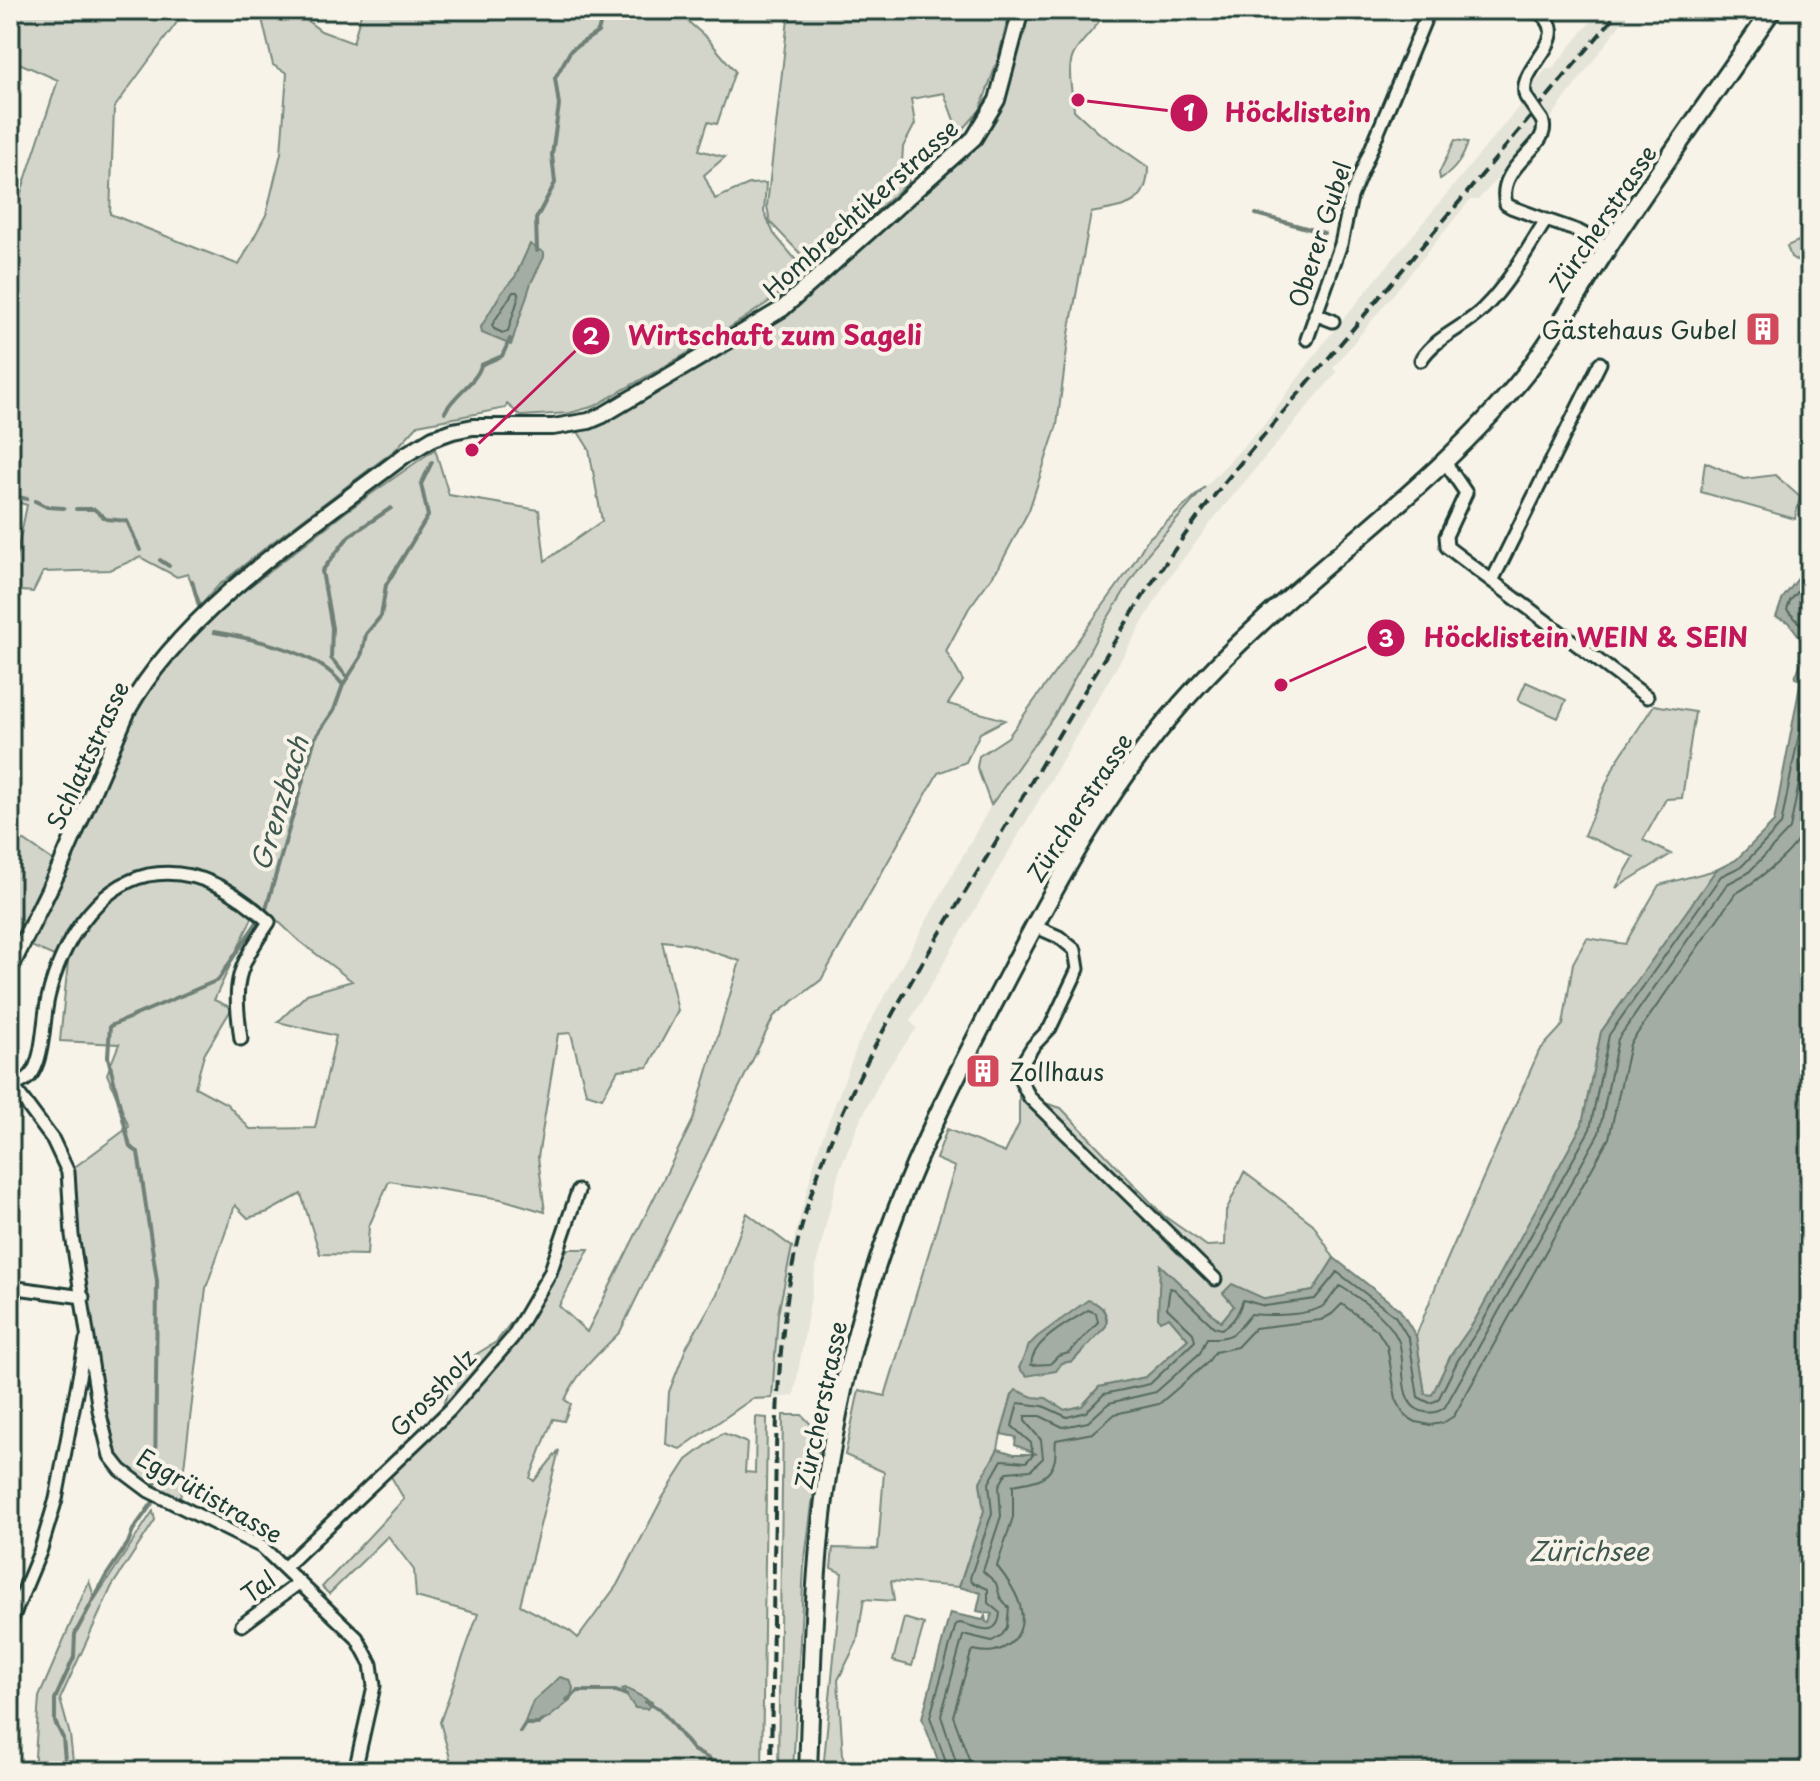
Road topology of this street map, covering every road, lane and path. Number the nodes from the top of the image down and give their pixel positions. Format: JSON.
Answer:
{"nodes":[{"id":1,"x":1021,"y":10,"type":"edge"},
{"id":2,"x":1429,"y":10,"type":"edge"},
{"id":3,"x":1535,"y":10,"type":"edge"},
{"id":4,"x":1772,"y":10,"type":"edge"},
{"id":5,"x":1546,"y":220,"type":"junction"},
{"id":6,"x":1608,"y":247,"type":"junction"},
{"id":7,"x":1315,"y":314,"type":"junction"},
{"id":8,"x":1333,"y":321,"type":"dead end"},
{"id":9,"x":1307,"y":339,"type":"dead end"},
{"id":10,"x":1421,"y":360,"type":"dead end"},
{"id":11,"x":1600,"y":363,"type":"dead end"},
{"id":12,"x":1445,"y":462,"type":"junction"},
{"id":13,"x":1492,"y":581,"type":"junction"},
{"id":14,"x":239,"y":584,"type":"joint"},
{"id":15,"x":1647,"y":697,"type":"dead end"},
{"id":16,"x":1034,"y":926,"type":"junction"},
{"id":17,"x":10,"y":969,"type":"edge"},
{"id":18,"x":241,"y":1039,"type":"dead end"},
{"id":19,"x":12,"y":1084,"type":"edge"},
{"id":20,"x":578,"y":1191,"type":"dead end"},
{"id":21,"x":1215,"y":1279,"type":"dead end"},
{"id":22,"x":10,"y":1287,"type":"edge"},
{"id":23,"x":83,"y":1297,"type":"junction"},
{"id":24,"x":88,"y":1330,"type":"junction"},
{"id":25,"x":285,"y":1567,"type":"junction"},
{"id":26,"x":300,"y":1582,"type":"junction"},
{"id":27,"x":10,"y":1624,"type":"edge"},
{"id":28,"x":242,"y":1625,"type":"dead end"},
{"id":29,"x":355,"y":1771,"type":"edge"},
{"id":30,"x":808,"y":1771,"type":"edge"}],
"edges":[{"from":1,"to":14,"type":"street","name":"Hombrechtikerstrasse"},
{"from":2,"to":7,"type":"street","name":"Oberer Gubel"},
{"from":3,"to":5,"type":"street","bridge":true},
{"from":4,"to":6,"type":"main road","name":"Zürcherstrasse"},
{"from":5,"to":6,"type":"street"},
{"from":5,"to":10,"type":"street"},
{"from":6,"to":12,"type":"main road","name":"Zürcherstrasse"},
{"from":7,"to":8,"type":"street"},
{"from":7,"to":9,"type":"street","name":"Oberer Gubel"},
{"from":11,"to":13,"type":"street"},
{"from":12,"to":13,"type":"street"},
{"from":12,"to":16,"type":"main road","name":"Zürcherstrasse"},
{"from":13,"to":15,"type":"street"},
{"from":14,"to":17,"type":"street","name":"Schlattstrasse"},
{"from":16,"to":21,"type":"street"},
{"from":16,"to":30,"type":"main road","name":"Zürcherstrasse"},
{"from":18,"to":19,"type":"street"},
{"from":19,"to":23,"type":"street","name":"Eggrütistrasse"},
{"from":20,"to":25,"type":"street","name":"Grossholz"},
{"from":22,"to":23,"type":"street"},
{"from":23,"to":24,"type":"street","name":"Eggrütistrasse"},
{"from":24,"to":25,"type":"street","name":"Eggrütistrasse"},
{"from":24,"to":27,"type":"street"},
{"from":25,"to":26,"type":"street","name":"Eggrütistrasse"},
{"from":26,"to":28,"type":"street","name":"Tal"},
{"from":26,"to":29,"type":"street","name":"Eggrütistrasse"}]}
